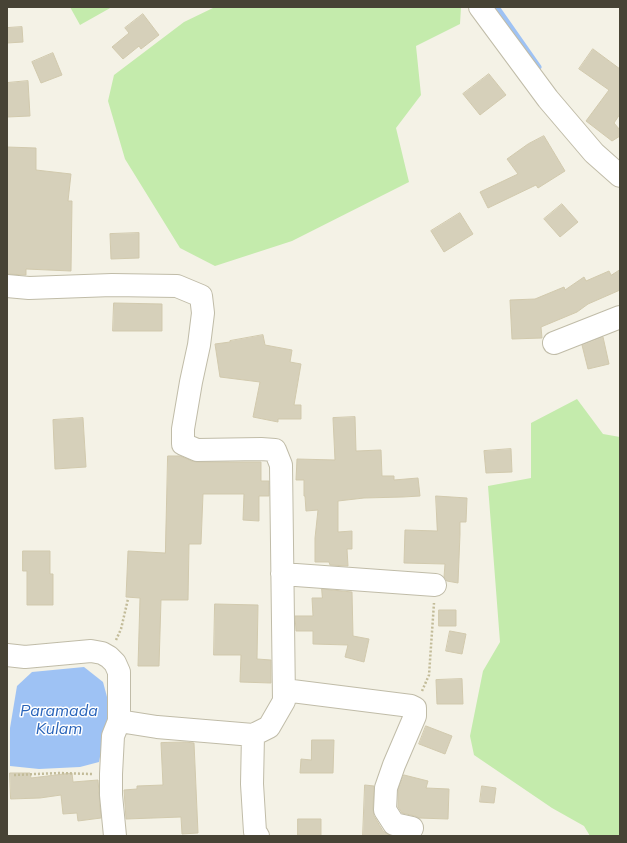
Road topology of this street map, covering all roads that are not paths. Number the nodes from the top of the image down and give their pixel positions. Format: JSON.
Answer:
{"nodes":[{"id":1,"x":480,"y":7,"type":"edge"},
{"id":2,"x":620,"y":176,"type":"edge"},
{"id":3,"x":7,"y":286,"type":"edge"},
{"id":4,"x":620,"y":317,"type":"edge"},
{"id":5,"x":554,"y":343,"type":"dead end"},
{"id":6,"x":282,"y":574,"type":"junction"},
{"id":7,"x":435,"y":585,"type":"road end"},
{"id":8,"x":7,"y":655,"type":"edge"},
{"id":9,"x":284,"y":690,"type":"junction"},
{"id":10,"x":119,"y":721,"type":"junction"},
{"id":11,"x":252,"y":735,"type":"junction"},
{"id":12,"x":412,"y":828,"type":"dead end"},
{"id":13,"x":115,"y":836,"type":"edge"},
{"id":14,"x":258,"y":836,"type":"edge"}],
"edges":[{"from":1,"to":2,"type":"street"},
{"from":3,"to":6,"type":"street"},
{"from":4,"to":5,"type":"street"},
{"from":6,"to":7,"type":"street"},
{"from":6,"to":9,"type":"street"},
{"from":8,"to":10,"type":"street"},
{"from":9,"to":11,"type":"street"},
{"from":9,"to":12,"type":"street"},
{"from":10,"to":11,"type":"street"},
{"from":10,"to":13,"type":"street"},
{"from":11,"to":14,"type":"street"}]}
